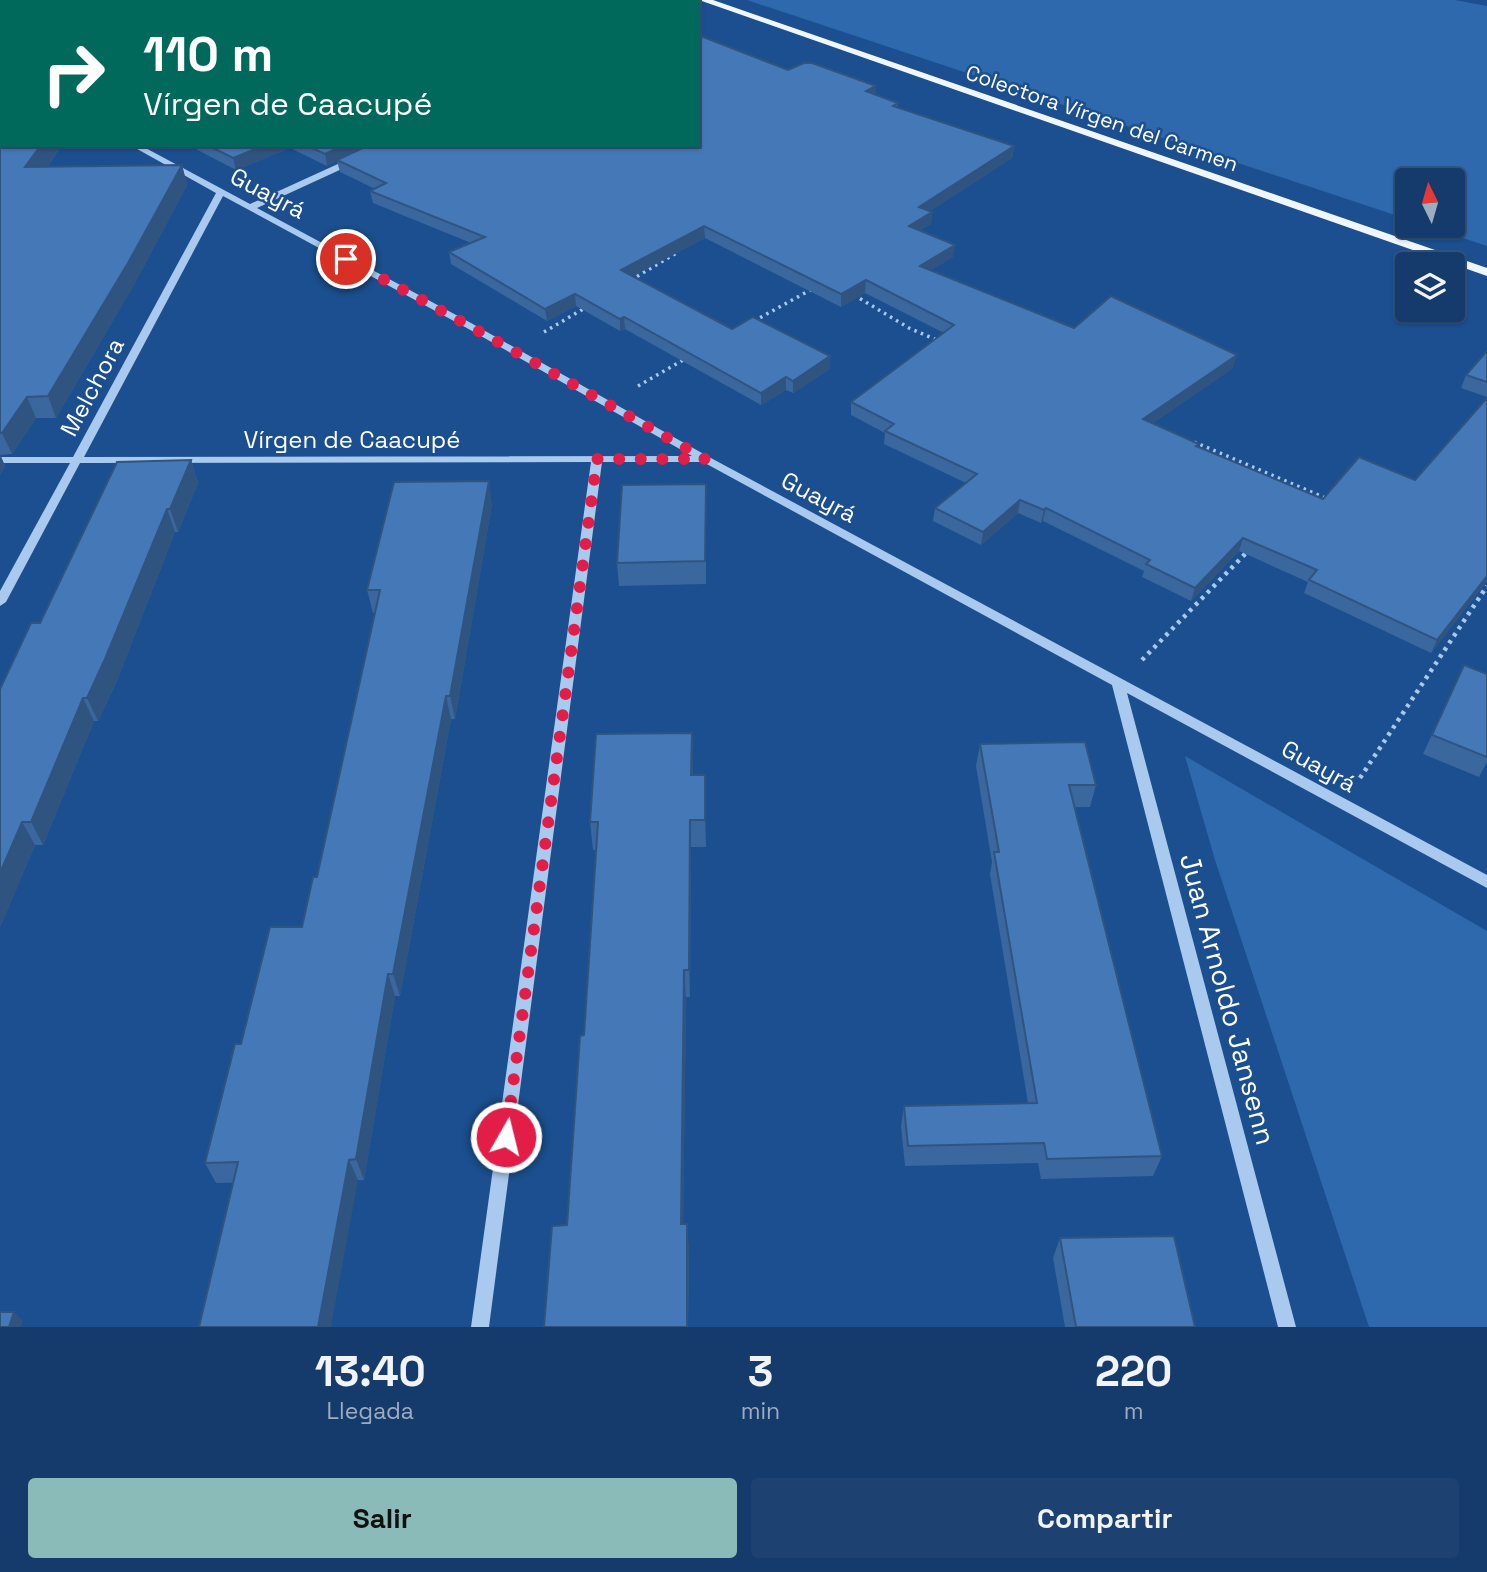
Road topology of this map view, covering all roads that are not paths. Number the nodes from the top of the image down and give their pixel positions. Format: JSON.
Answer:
{"nodes":[{"id":1,"x":704,"y":0,"type":"edge"},
{"id":2,"x":138,"y":147,"type":"edge"},
{"id":3,"x":361,"y":157,"type":"edge"},
{"id":4,"x":221,"y":192,"type":"junction"},
{"id":5,"x":249,"y":208,"type":"junction"},
{"id":6,"x":1487,"y":272,"type":"edge"},
{"id":7,"x":597,"y":459,"type":"junction"},
{"id":8,"x":705,"y":459,"type":"junction"},
{"id":9,"x":0,"y":460,"type":"edge"},
{"id":10,"x":76,"y":460,"type":"junction"},
{"id":11,"x":0,"y":602,"type":"edge"},
{"id":12,"x":1118,"y":684,"type":"junction"},
{"id":13,"x":1487,"y":882,"type":"edge"},
{"id":14,"x":480,"y":1327,"type":"edge"},
{"id":15,"x":1287,"y":1327,"type":"edge"}],
"edges":[{"from":1,"to":6,"type":"main road","name":"Colectora Vírgen del Carmen"},
{"from":2,"to":4,"type":"street","name":"Guayrá"},
{"from":3,"to":5,"type":"street"},
{"from":4,"to":5,"type":"street","name":"Guayrá"},
{"from":4,"to":10,"type":"street","name":"Melchora"},
{"from":5,"to":8,"type":"street","name":"Guayrá"},
{"from":7,"to":8,"type":"street","name":"Vírgen de Caacupé"},
{"from":7,"to":10,"type":"street","name":"Vírgen de Caacupé"},
{"from":7,"to":14,"type":"street"},
{"from":8,"to":12,"type":"street","name":"Guayrá"},
{"from":9,"to":10,"type":"street","name":"Vírgen de Caacupé"},
{"from":10,"to":11,"type":"street","name":"Melchora"},
{"from":12,"to":13,"type":"street","name":"Guayrá"},
{"from":12,"to":15,"type":"street","name":"Juan Arnoldo Jansenn"}]}
